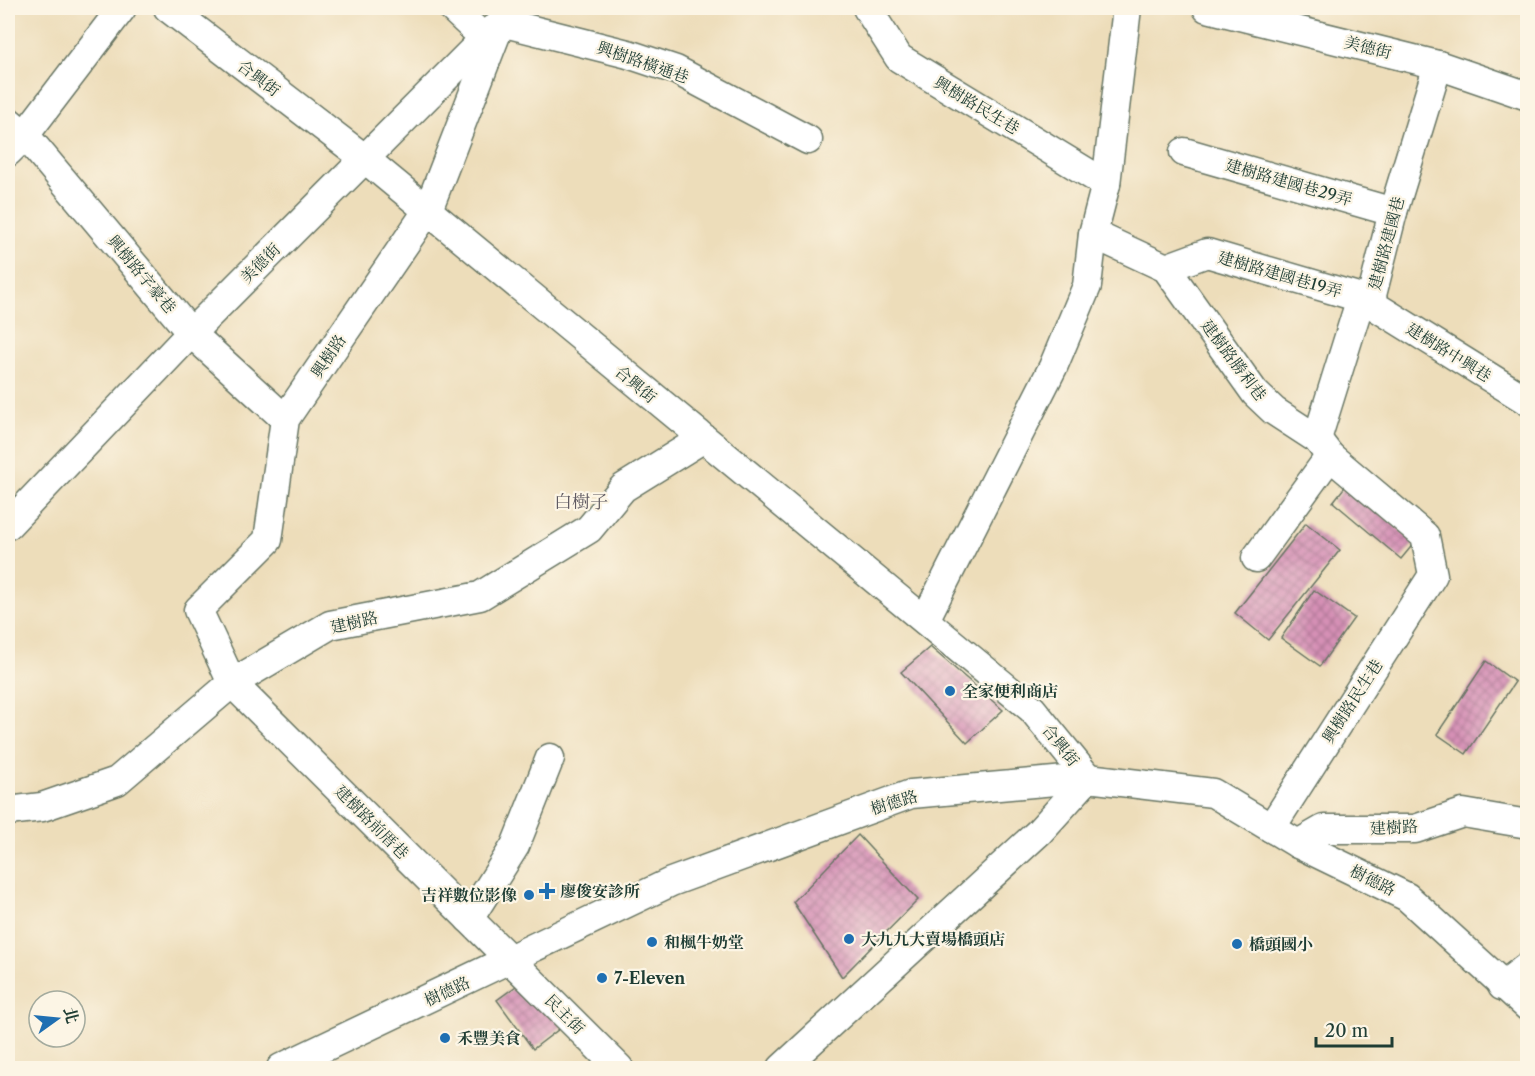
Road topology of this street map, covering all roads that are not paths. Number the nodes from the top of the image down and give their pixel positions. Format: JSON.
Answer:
{"nodes":[{"id":1,"x":122,"y":8,"type":"edge"},
{"id":2,"x":168,"y":8,"type":"edge"},
{"id":3,"x":452,"y":8,"type":"edge"},
{"id":4,"x":867,"y":8,"type":"edge"},
{"id":5,"x":1127,"y":8,"type":"edge"},
{"id":6,"x":1207,"y":8,"type":"edge"},
{"id":7,"x":501,"y":23,"type":"edge"},
{"id":8,"x":1438,"y":64,"type":"junction"},
{"id":9,"x":1527,"y":96,"type":"edge"},
{"id":10,"x":13,"y":136,"type":"edge"},
{"id":11,"x":808,"y":140,"type":"dead end"},
{"id":12,"x":1185,"y":152,"type":"dead end"},
{"id":13,"x":364,"y":158,"type":"junction"},
{"id":14,"x":1106,"y":184,"type":"junction"},
{"id":15,"x":428,"y":210,"type":"junction"},
{"id":16,"x":1393,"y":212,"type":"junction"},
{"id":17,"x":1093,"y":234,"type":"junction"},
{"id":18,"x":1166,"y":268,"type":"junction"},
{"id":19,"x":1366,"y":300,"type":"junction"},
{"id":20,"x":191,"y":333,"type":"junction"},
{"id":21,"x":1527,"y":401,"type":"edge"},
{"id":22,"x":285,"y":419,"type":"junction"},
{"id":23,"x":702,"y":440,"type":"junction"},
{"id":24,"x":1323,"y":448,"type":"junction"},
{"id":25,"x":8,"y":525,"type":"edge"},
{"id":26,"x":1256,"y":558,"type":"dead end"},
{"id":27,"x":1432,"y":575,"type":"joint"},
{"id":28,"x":925,"y":621,"type":"junction"},
{"id":29,"x":232,"y":683,"type":"junction"},
{"id":30,"x":550,"y":758,"type":"dead end"},
{"id":31,"x":1088,"y":778,"type":"junction"},
{"id":32,"x":8,"y":810,"type":"edge"},
{"id":33,"x":1527,"y":824,"type":"edge"},
{"id":34,"x":1271,"y":828,"type":"junction"},
{"id":35,"x":1298,"y":844,"type":"junction"},
{"id":36,"x":470,"y":919,"type":"junction"},
{"id":37,"x":511,"y":960,"type":"junction"},
{"id":38,"x":1527,"y":966,"type":"edge"},
{"id":39,"x":1502,"y":986,"type":"junction"},
{"id":40,"x":1527,"y":1008,"type":"edge"},
{"id":41,"x":289,"y":1067,"type":"edge"},
{"id":42,"x":619,"y":1068,"type":"edge"},
{"id":43,"x":782,"y":1068,"type":"edge"}],
"edges":[{"from":1,"to":10,"type":"street"},
{"from":2,"to":13,"type":"street","name":"合興街"},
{"from":3,"to":7,"type":"street"},
{"from":4,"to":14,"type":"street","name":"興樹路民生巷"},
{"from":5,"to":14,"type":"street"},
{"from":6,"to":8,"type":"street","name":"美德街"},
{"from":7,"to":11,"type":"street","name":"興樹路橫通巷"},
{"from":7,"to":13,"type":"street","name":"美德街"},
{"from":7,"to":15,"type":"street","name":"興樹路"},
{"from":8,"to":9,"type":"street","name":"美德街"},
{"from":8,"to":16,"type":"street","name":"建樹路建國巷"},
{"from":10,"to":20,"type":"street","name":"興樹路字豪巷"},
{"from":12,"to":16,"type":"street","name":"建樹路建國巷29弄"},
{"from":13,"to":15,"type":"street","name":"合興街"},
{"from":13,"to":20,"type":"street","name":"美德街"},
{"from":14,"to":17,"type":"street"},
{"from":15,"to":22,"type":"street","name":"興樹路"},
{"from":15,"to":23,"type":"street","name":"合興街"},
{"from":16,"to":19,"type":"street","name":"建樹路建國巷"},
{"from":17,"to":18,"type":"street","name":"建樹路勝利巷"},
{"from":17,"to":28,"type":"street"},
{"from":18,"to":19,"type":"street","name":"建樹路建國巷19弄"},
{"from":18,"to":24,"type":"street","name":"建樹路勝利巷"},
{"from":19,"to":21,"type":"street","name":"建樹路中興巷"},
{"from":19,"to":24,"type":"street","name":"建樹路建國巷"},
{"from":20,"to":22,"type":"street","name":"興樹路字豪巷"},
{"from":20,"to":25,"type":"street","name":"美德街"},
{"from":22,"to":29,"type":"street","name":"興樹路"},
{"from":23,"to":28,"type":"street","name":"合興街"},
{"from":23,"to":29,"type":"street","name":"建樹路"},
{"from":24,"to":26,"type":"street","name":"建樹路建國巷"},
{"from":24,"to":27,"type":"street","name":"建樹路勝利巷"},
{"from":27,"to":34,"type":"street","name":"興樹路民生巷"},
{"from":28,"to":31,"type":"street","name":"合興街"},
{"from":29,"to":32,"type":"street","name":"建樹路"},
{"from":29,"to":36,"type":"street","name":"建樹路前厝巷"},
{"from":30,"to":36,"type":"street"},
{"from":31,"to":34,"type":"street","name":"樹德路"},
{"from":31,"to":37,"type":"street","name":"樹德路"},
{"from":31,"to":43,"type":"street"},
{"from":33,"to":35,"type":"street","name":"建樹路"},
{"from":34,"to":35,"type":"street","name":"樹德路"},
{"from":35,"to":39,"type":"street","name":"樹德路"},
{"from":36,"to":37,"type":"street","name":"建樹路前厝巷"},
{"from":37,"to":41,"type":"street","name":"樹德路"},
{"from":37,"to":42,"type":"street","name":"民主街"},
{"from":38,"to":39,"type":"street"},
{"from":39,"to":40,"type":"street","name":"樹德路"}]}
